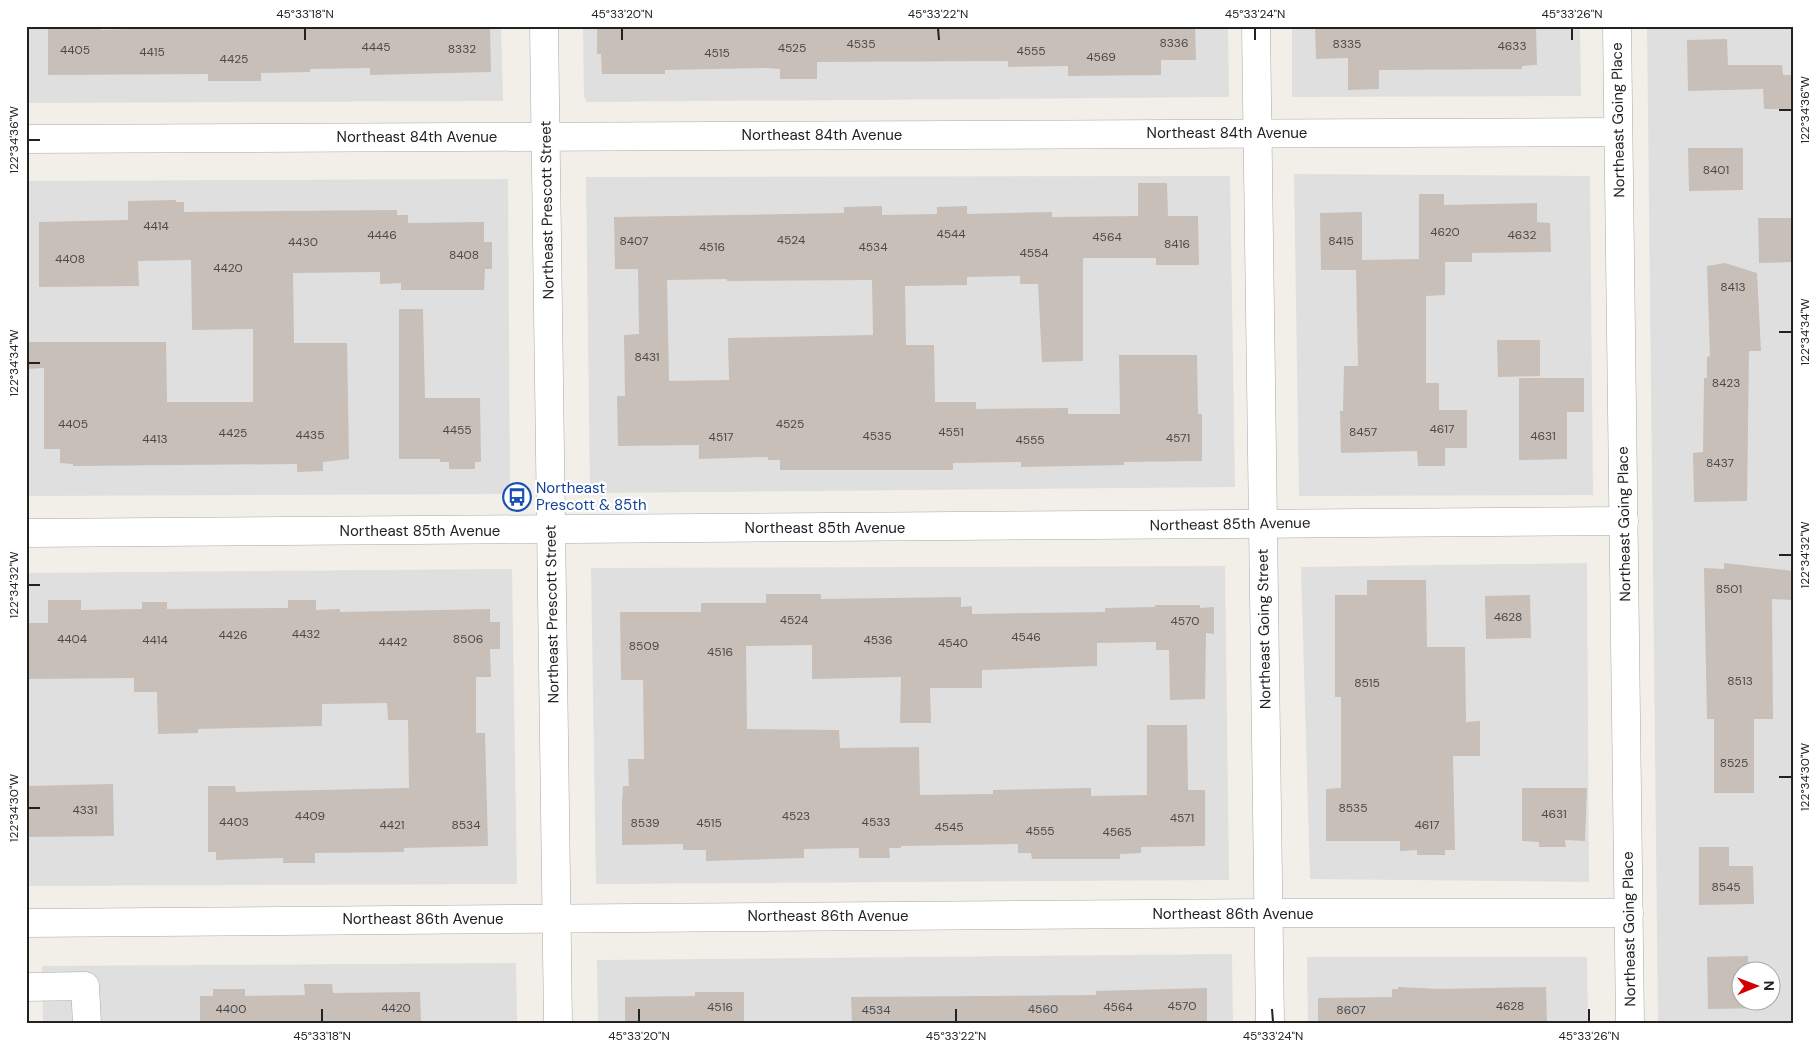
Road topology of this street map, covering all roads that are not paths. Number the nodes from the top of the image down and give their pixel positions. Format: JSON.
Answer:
{"nodes":[{"id":1,"x":544,"y":26,"type":"edge"},
{"id":2,"x":1256,"y":26,"type":"edge"},
{"id":3,"x":1616,"y":26,"type":"edge"},
{"id":4,"x":1257,"y":132,"type":"junction"},
{"id":5,"x":1618,"y":132,"type":"junction"},
{"id":6,"x":546,"y":136,"type":"junction"},
{"id":7,"x":26,"y":138,"type":"edge"},
{"id":8,"x":1624,"y":521,"type":"junction"},
{"id":9,"x":1262,"y":524,"type":"junction"},
{"id":10,"x":551,"y":530,"type":"junction"},
{"id":11,"x":26,"y":533,"type":"edge"},
{"id":12,"x":1268,"y":913,"type":"junction"},
{"id":13,"x":1629,"y":913,"type":"junction"},
{"id":14,"x":556,"y":918,"type":"junction"},
{"id":15,"x":26,"y":923,"type":"edge"},
{"id":16,"x":26,"y":987,"type":"edge"},
{"id":17,"x":87,"y":1023,"type":"edge"},
{"id":18,"x":558,"y":1023,"type":"edge"},
{"id":19,"x":1270,"y":1023,"type":"edge"},
{"id":20,"x":1630,"y":1023,"type":"edge"}],
"edges":[{"from":1,"to":6,"type":"street","name":"Northeast Prescott Street"},
{"from":2,"to":4,"type":"street","name":"Northeast Going Street"},
{"from":3,"to":5,"type":"street","name":"Northeast Going Place"},
{"from":4,"to":5,"type":"street","name":"Northeast 84th Avenue"},
{"from":4,"to":6,"type":"street","name":"Northeast 84th Avenue"},
{"from":4,"to":9,"type":"street","name":"Northeast Going Street"},
{"from":5,"to":8,"type":"street","name":"Northeast Going Place"},
{"from":6,"to":7,"type":"street","name":"Northeast 84th Avenue"},
{"from":6,"to":10,"type":"street","name":"Northeast Prescott Street"},
{"from":8,"to":9,"type":"street","name":"Northeast 85th Avenue"},
{"from":8,"to":13,"type":"street","name":"Northeast Going Place"},
{"from":9,"to":10,"type":"street","name":"Northeast 85th Avenue"},
{"from":9,"to":12,"type":"street","name":"Northeast Going Street"},
{"from":10,"to":11,"type":"street","name":"Northeast 85th Avenue"},
{"from":10,"to":14,"type":"street","name":"Northeast Prescott Street"},
{"from":12,"to":13,"type":"street","name":"Northeast 86th Avenue"},
{"from":12,"to":14,"type":"street","name":"Northeast 86th Avenue"},
{"from":12,"to":19,"type":"street","name":"Northeast Going Street"},
{"from":13,"to":20,"type":"street","name":"Northeast Going Place"},
{"from":14,"to":15,"type":"street","name":"Northeast 86th Avenue"},
{"from":14,"to":18,"type":"street","name":"Northeast Prescott Street"},
{"from":16,"to":17,"type":"street"}]}
